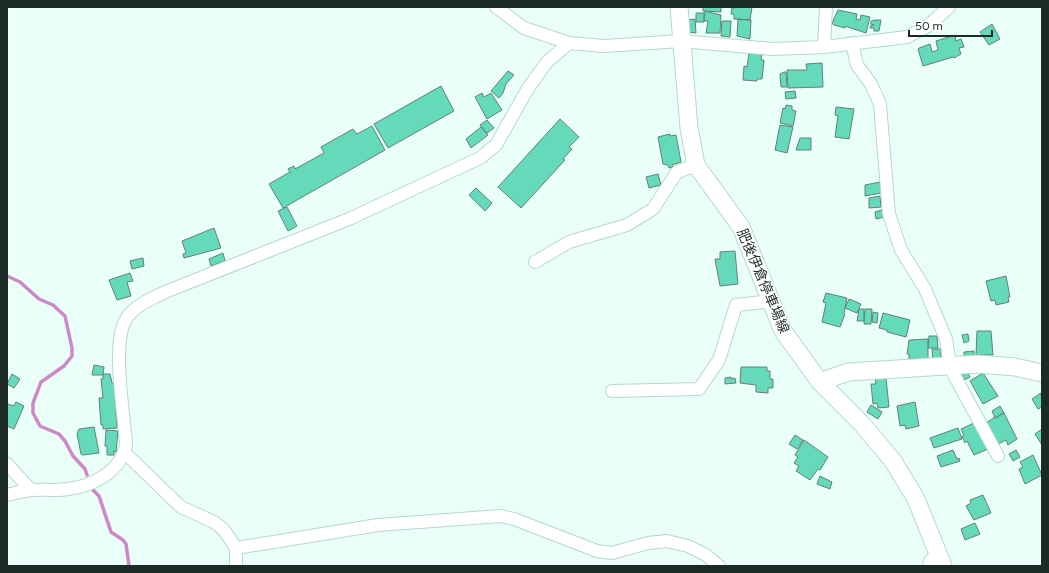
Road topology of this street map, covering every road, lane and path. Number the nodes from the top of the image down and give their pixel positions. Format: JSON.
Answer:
{"nodes":[{"id":1,"x":496,"y":7,"type":"edge"},
{"id":2,"x":679,"y":7,"type":"edge"},
{"id":3,"x":826,"y":7,"type":"edge"},
{"id":4,"x":949,"y":7,"type":"edge"},
{"id":5,"x":681,"y":41,"type":"junction"},
{"id":6,"x":569,"y":43,"type":"junction"},
{"id":7,"x":852,"y":43,"type":"junction"},
{"id":8,"x":824,"y":47,"type":"junction"},
{"id":9,"x":696,"y":165,"type":"junction"},
{"id":10,"x":534,"y":262,"type":"dead end"},
{"id":11,"x":772,"y":301,"type":"junction"},
{"id":12,"x":950,"y":366,"type":"junction"},
{"id":13,"x":1042,"y":373,"type":"edge"},
{"id":14,"x":820,"y":382,"type":"junction"},
{"id":15,"x":612,"y":391,"type":"dead end"},
{"id":16,"x":125,"y":453,"type":"junction"},
{"id":17,"x":998,"y":456,"type":"dead end"},
{"id":18,"x":7,"y":464,"type":"edge"},
{"id":19,"x":31,"y":490,"type":"junction"},
{"id":20,"x":7,"y":494,"type":"edge"},
{"id":21,"x":236,"y":548,"type":"junction"},
{"id":22,"x":941,"y":559,"type":"edge"},
{"id":23,"x":236,"y":566,"type":"edge"},
{"id":24,"x":718,"y":566,"type":"edge"},
{"id":25,"x":929,"y":566,"type":"edge"}],
"edges":[{"from":1,"to":6,"type":"street"},
{"from":2,"to":5,"type":"main road","name":"肥後伊倉停車場線"},
{"from":3,"to":8,"type":"street"},
{"from":4,"to":7,"type":"street"},
{"from":5,"to":6,"type":"street"},
{"from":5,"to":8,"type":"street"},
{"from":5,"to":9,"type":"main road","name":"肥後伊倉停車場線"},
{"from":6,"to":16,"type":"street"},
{"from":7,"to":8,"type":"street"},
{"from":7,"to":12,"type":"street"},
{"from":9,"to":10,"type":"street"},
{"from":9,"to":11,"type":"main road","name":"肥後伊倉停車場線"},
{"from":11,"to":14,"type":"main road","name":"肥後伊倉停車場線"},
{"from":11,"to":15,"type":"street"},
{"from":12,"to":13,"type":"main road"},
{"from":12,"to":14,"type":"main road"},
{"from":12,"to":17,"type":"street"},
{"from":14,"to":22,"type":"main road","name":"肥後伊倉停車場線"},
{"from":16,"to":19,"type":"street"},
{"from":16,"to":21,"type":"street"},
{"from":18,"to":19,"type":"street"},
{"from":19,"to":20,"type":"street"},
{"from":21,"to":23,"type":"street"},
{"from":21,"to":24,"type":"street"},
{"from":22,"to":25,"type":"street"}]}
